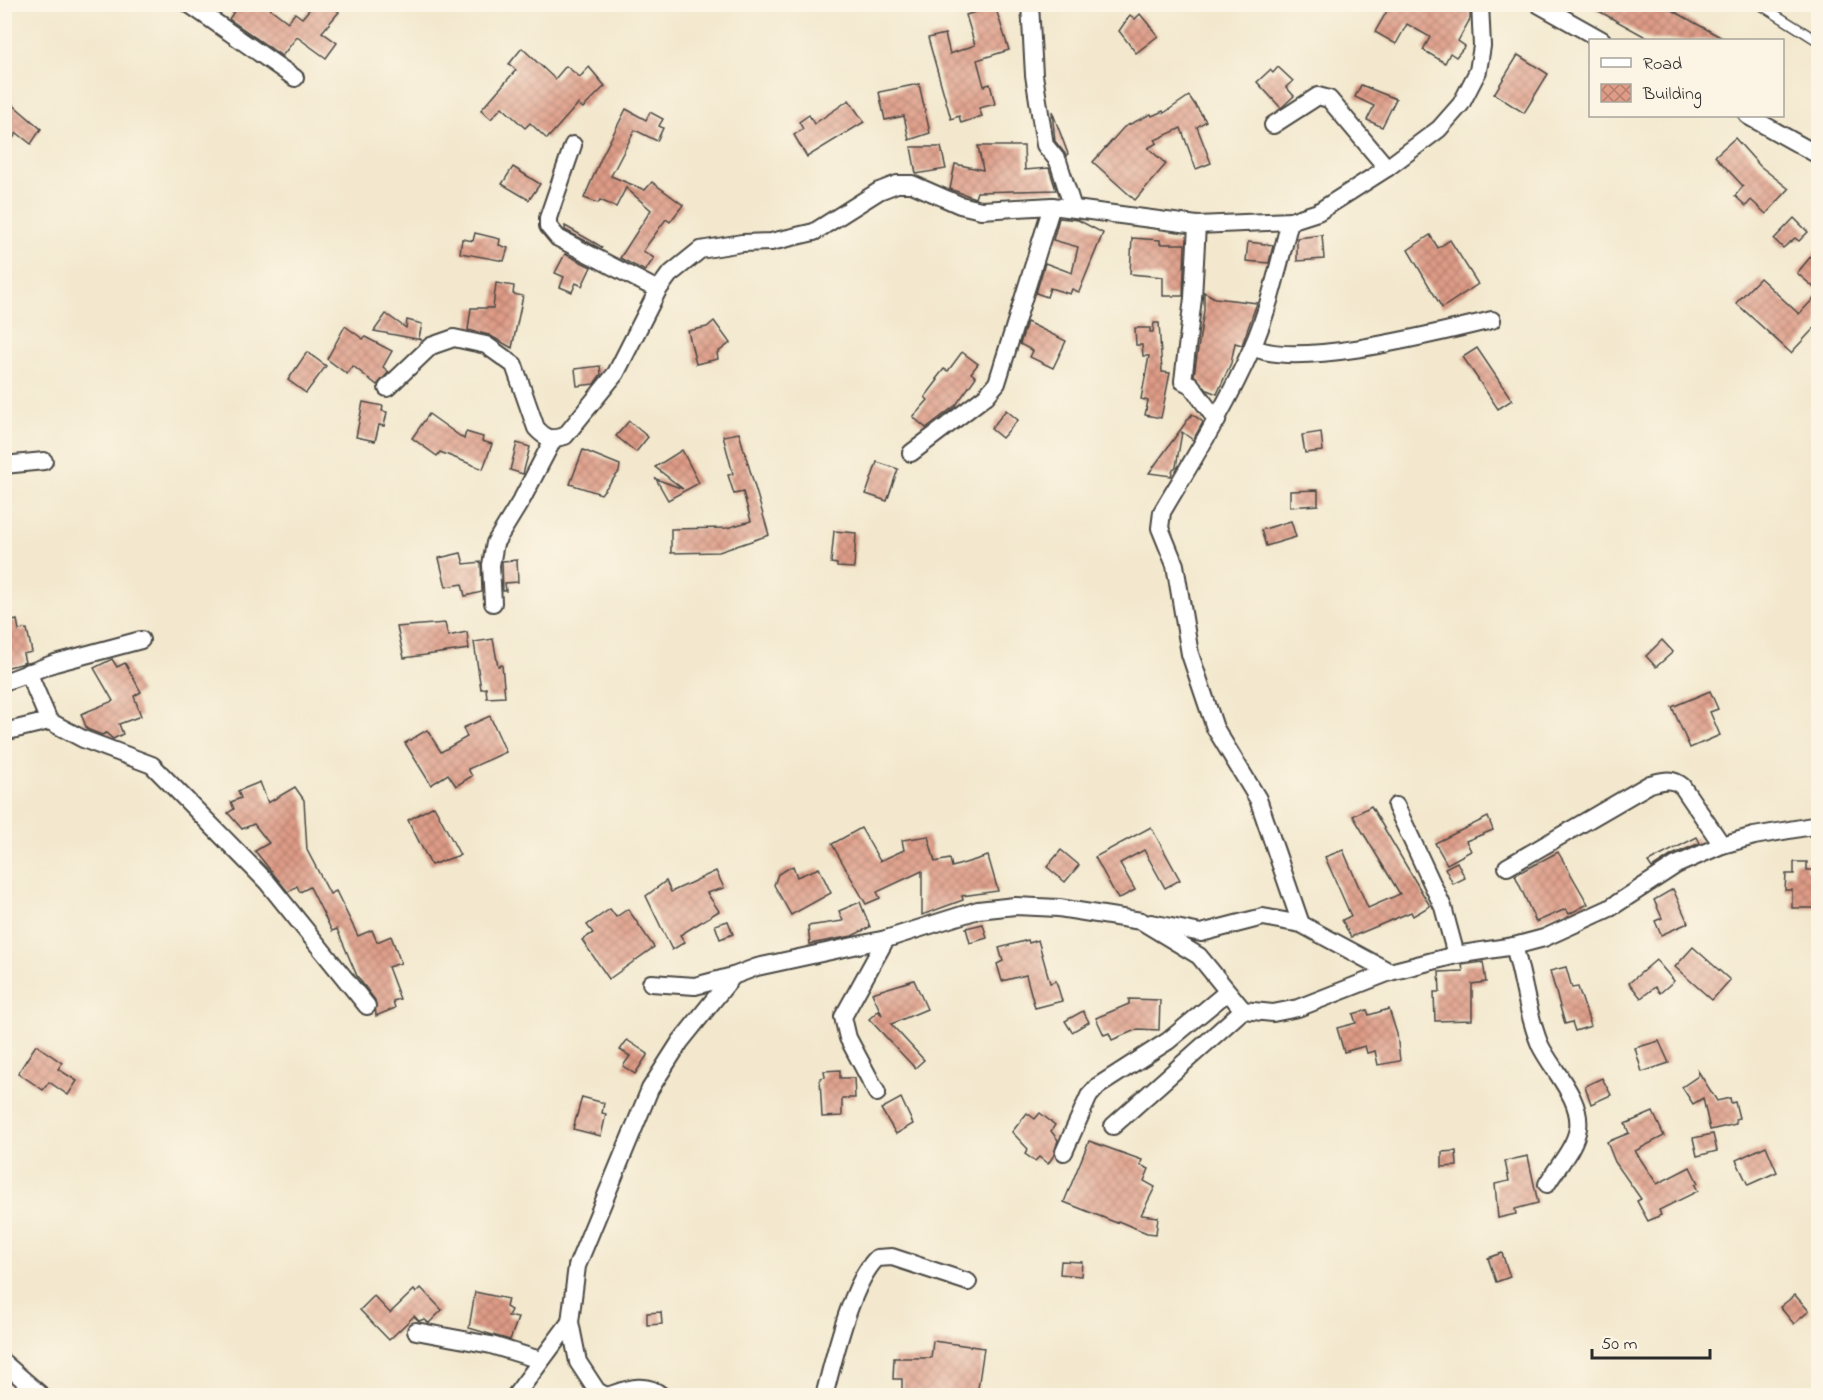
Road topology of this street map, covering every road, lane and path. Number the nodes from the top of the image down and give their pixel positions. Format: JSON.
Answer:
{"nodes":[{"id":1,"x":189,"y":4,"type":"edge"},
{"id":2,"x":1030,"y":4,"type":"edge"},
{"id":3,"x":1480,"y":4,"type":"edge"},
{"id":4,"x":1538,"y":4,"type":"edge"},
{"id":5,"x":1759,"y":4,"type":"edge"},
{"id":6,"x":1600,"y":39,"type":"edge"},
{"id":7,"x":1818,"y":41,"type":"edge"},
{"id":8,"x":295,"y":78,"type":"dead end"},
{"id":9,"x":1750,"y":117,"type":"edge"},
{"id":10,"x":1273,"y":125,"type":"dead end"},
{"id":11,"x":573,"y":145,"type":"dead end"},
{"id":12,"x":1818,"y":155,"type":"edge"},
{"id":13,"x":1388,"y":168,"type":"junction"},
{"id":14,"x":1052,"y":207,"type":"junction"},
{"id":15,"x":1073,"y":208,"type":"junction"},
{"id":16,"x":1290,"y":221,"type":"junction"},
{"id":17,"x":1197,"y":225,"type":"junction"},
{"id":18,"x":658,"y":290,"type":"junction"},
{"id":19,"x":1492,"y":320,"type":"dead end"},
{"id":20,"x":1252,"y":347,"type":"junction"},
{"id":21,"x":387,"y":388,"type":"dead end"},
{"id":22,"x":1217,"y":421,"type":"junction"},
{"id":23,"x":553,"y":440,"type":"junction"},
{"id":24,"x":911,"y":453,"type":"dead end"},
{"id":25,"x":44,"y":461,"type":"dead end"},
{"id":26,"x":4,"y":465,"type":"edge"},
{"id":27,"x":493,"y":603,"type":"dead end"},
{"id":28,"x":141,"y":640,"type":"dead end"},
{"id":29,"x":28,"y":672,"type":"junction"},
{"id":30,"x":4,"y":682,"type":"edge"},
{"id":31,"x":49,"y":721,"type":"junction"},
{"id":32,"x":4,"y":732,"type":"edge"},
{"id":33,"x":1396,"y":806,"type":"dead end"},
{"id":34,"x":1818,"y":825,"type":"edge"},
{"id":35,"x":1722,"y":845,"type":"junction"},
{"id":36,"x":1507,"y":867,"type":"dead end"},
{"id":37,"x":1141,"y":921,"type":"junction"},
{"id":38,"x":1301,"y":924,"type":"junction"},
{"id":39,"x":886,"y":939,"type":"junction"},
{"id":40,"x":1515,"y":946,"type":"junction"},
{"id":41,"x":1456,"y":955,"type":"junction"},
{"id":42,"x":1390,"y":972,"type":"junction"},
{"id":43,"x":733,"y":976,"type":"junction"},
{"id":44,"x":651,"y":983,"type":"dead end"},
{"id":45,"x":1226,"y":993,"type":"junction"},
{"id":46,"x":367,"y":1006,"type":"dead end"},
{"id":47,"x":1243,"y":1010,"type":"junction"},
{"id":48,"x":877,"y":1093,"type":"dead end"},
{"id":49,"x":1113,"y":1126,"type":"dead end"},
{"id":50,"x":1064,"y":1152,"type":"dead end"},
{"id":51,"x":1547,"y":1184,"type":"dead end"},
{"id":52,"x":968,"y":1282,"type":"dead end"},
{"id":53,"x":570,"y":1322,"type":"junction"},
{"id":54,"x":416,"y":1331,"type":"dead end"},
{"id":55,"x":540,"y":1360,"type":"junction"},
{"id":56,"x":4,"y":1363,"type":"edge"},
{"id":57,"x":42,"y":1395,"type":"edge"},
{"id":58,"x":515,"y":1395,"type":"edge"},
{"id":59,"x":607,"y":1395,"type":"edge"},
{"id":60,"x":662,"y":1395,"type":"edge"},
{"id":61,"x":824,"y":1395,"type":"edge"}],
"edges":[{"from":1,"to":8,"type":"street"},
{"from":2,"to":15,"type":"street"},
{"from":3,"to":13,"type":"street"},
{"from":4,"to":6,"type":"street"},
{"from":5,"to":7,"type":"lane"},
{"from":9,"to":12,"type":"street"},
{"from":10,"to":13,"type":"street"},
{"from":11,"to":18,"type":"street"},
{"from":13,"to":16,"type":"street"},
{"from":14,"to":15,"type":"street"},
{"from":14,"to":18,"type":"street"},
{"from":14,"to":24,"type":"street"},
{"from":15,"to":17,"type":"street"},
{"from":16,"to":17,"type":"street"},
{"from":16,"to":20,"type":"street"},
{"from":17,"to":22,"type":"street"},
{"from":18,"to":23,"type":"street"},
{"from":19,"to":20,"type":"street"},
{"from":20,"to":22,"type":"street"},
{"from":21,"to":23,"type":"street"},
{"from":22,"to":38,"type":"street"},
{"from":23,"to":27,"type":"street"},
{"from":25,"to":26,"type":"street"},
{"from":28,"to":29,"type":"street"},
{"from":29,"to":30,"type":"street"},
{"from":29,"to":31,"type":"street"},
{"from":31,"to":32,"type":"street"},
{"from":31,"to":46,"type":"street"},
{"from":33,"to":41,"type":"street"},
{"from":34,"to":35,"type":"street"},
{"from":35,"to":36,"type":"street"},
{"from":35,"to":40,"type":"street"},
{"from":37,"to":38,"type":"street"},
{"from":37,"to":39,"type":"street"},
{"from":37,"to":45,"type":"street"},
{"from":38,"to":42,"type":"street"},
{"from":39,"to":43,"type":"street"},
{"from":39,"to":48,"type":"street"},
{"from":40,"to":41,"type":"street"},
{"from":40,"to":51,"type":"street"},
{"from":41,"to":42,"type":"street"},
{"from":42,"to":47,"type":"street"},
{"from":43,"to":44,"type":"street"},
{"from":43,"to":53,"type":"street"},
{"from":45,"to":47,"type":"street"},
{"from":45,"to":50,"type":"street"},
{"from":47,"to":49,"type":"street"},
{"from":52,"to":61,"type":"street"},
{"from":53,"to":55,"type":"street"},
{"from":53,"to":59,"type":"street"},
{"from":54,"to":55,"type":"street"},
{"from":55,"to":58,"type":"street"},
{"from":56,"to":57,"type":"street"},
{"from":59,"to":60,"type":"street"}]}
